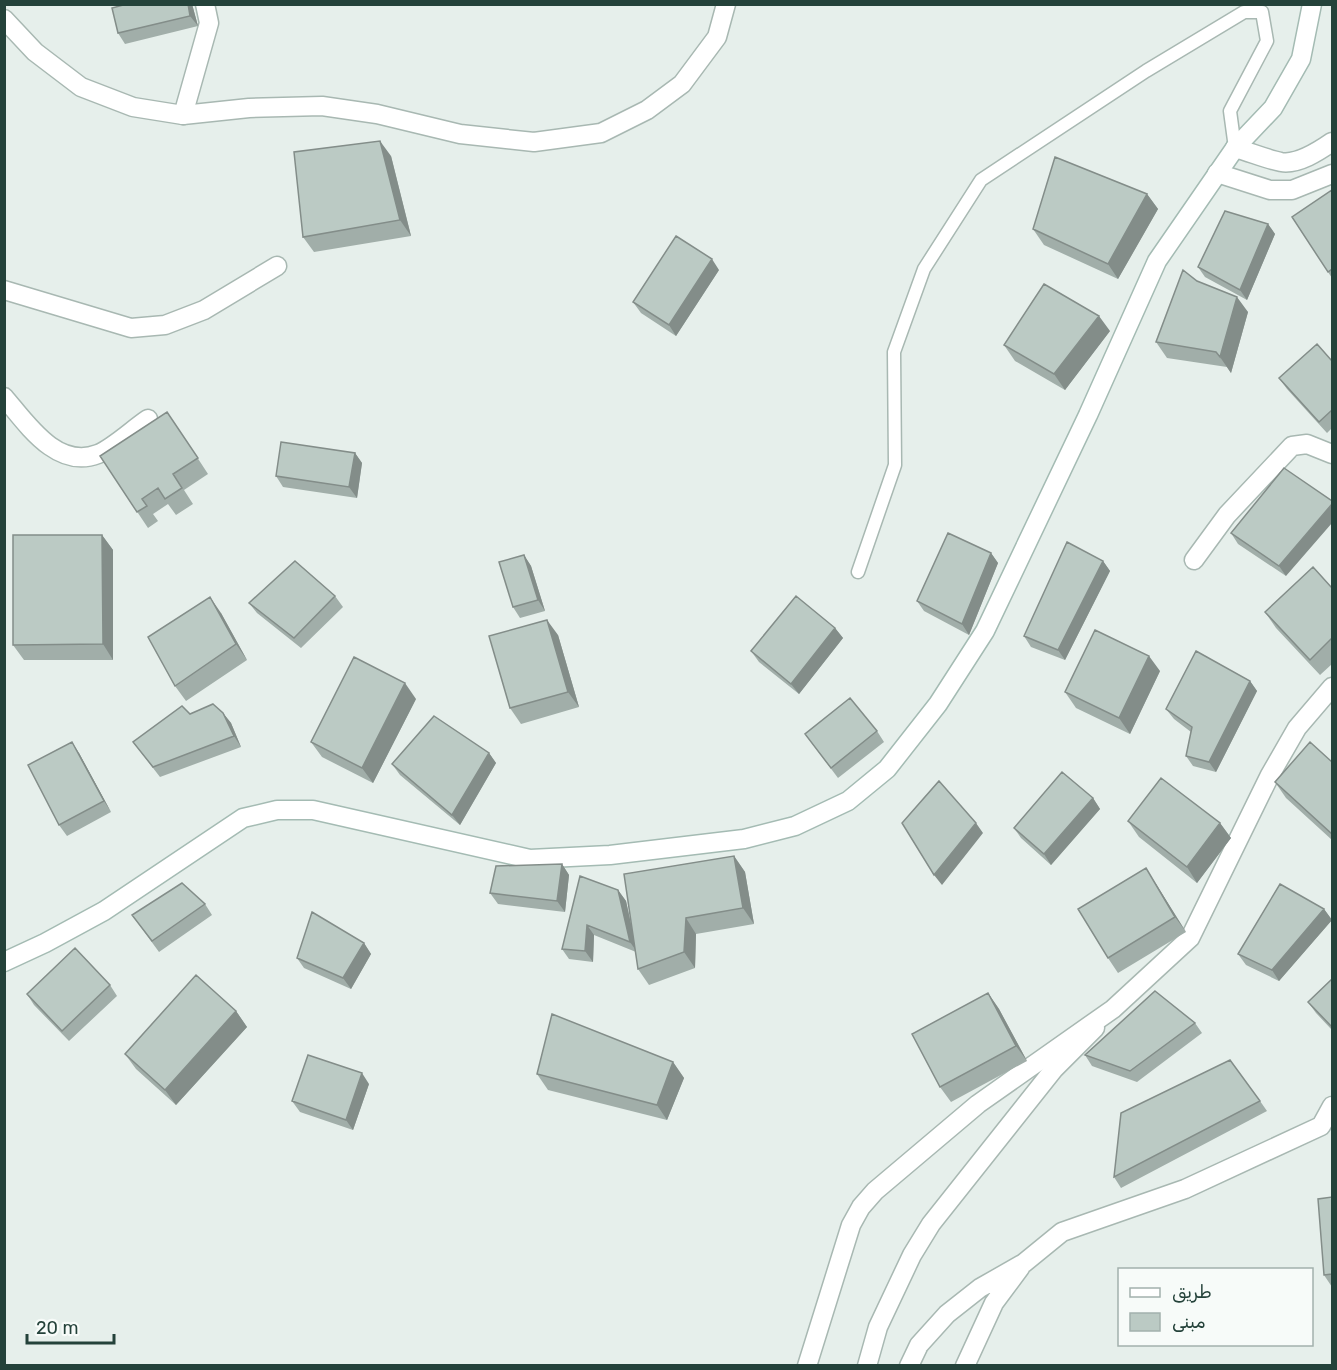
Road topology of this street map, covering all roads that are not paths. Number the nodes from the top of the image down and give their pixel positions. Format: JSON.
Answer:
{"nodes":[{"id":1,"x":205,"y":4,"type":"edge"},
{"id":2,"x":726,"y":4,"type":"edge"},
{"id":3,"x":1312,"y":4,"type":"edge"},
{"id":4,"x":4,"y":20,"type":"edge"},
{"id":5,"x":183,"y":115,"type":"junction"},
{"id":6,"x":1332,"y":142,"type":"edge"},
{"id":7,"x":1235,"y":148,"type":"junction"},
{"id":8,"x":1217,"y":173,"type":"junction"},
{"id":9,"x":1332,"y":174,"type":"edge"},
{"id":10,"x":277,"y":266,"type":"dead end"},
{"id":11,"x":4,"y":290,"type":"edge"},
{"id":12,"x":4,"y":397,"type":"edge"},
{"id":13,"x":148,"y":419,"type":"dead end"},
{"id":14,"x":1332,"y":454,"type":"edge"},
{"id":15,"x":1194,"y":560,"type":"dead end"},
{"id":16,"x":858,"y":572,"type":"dead end"},
{"id":17,"x":1332,"y":687,"type":"edge"},
{"id":18,"x":4,"y":962,"type":"edge"},
{"id":19,"x":1113,"y":1009,"type":"junction"},
{"id":20,"x":1332,"y":1106,"type":"edge"},
{"id":21,"x":1327,"y":1127,"type":"edge"},
{"id":22,"x":1024,"y":1263,"type":"junction"},
{"id":23,"x":807,"y":1365,"type":"edge"},
{"id":24,"x":867,"y":1365,"type":"edge"},
{"id":25,"x":909,"y":1365,"type":"edge"},
{"id":26,"x":965,"y":1365,"type":"edge"}],
"edges":[{"from":1,"to":5,"type":"street"},
{"from":2,"to":5,"type":"street"},
{"from":3,"to":7,"type":"street"},
{"from":4,"to":5,"type":"street"},
{"from":6,"to":7,"type":"street"},
{"from":7,"to":8,"type":"street"},
{"from":7,"to":16,"type":"lane"},
{"from":8,"to":9,"type":"street"},
{"from":8,"to":18,"type":"street"},
{"from":10,"to":11,"type":"street"},
{"from":12,"to":13,"type":"street"},
{"from":14,"to":15,"type":"street"},
{"from":17,"to":19,"type":"street"},
{"from":19,"to":23,"type":"street"},
{"from":19,"to":24,"type":"street"},
{"from":20,"to":21,"type":"street"},
{"from":21,"to":22,"type":"street"},
{"from":22,"to":25,"type":"street"},
{"from":22,"to":26,"type":"street"}]}
